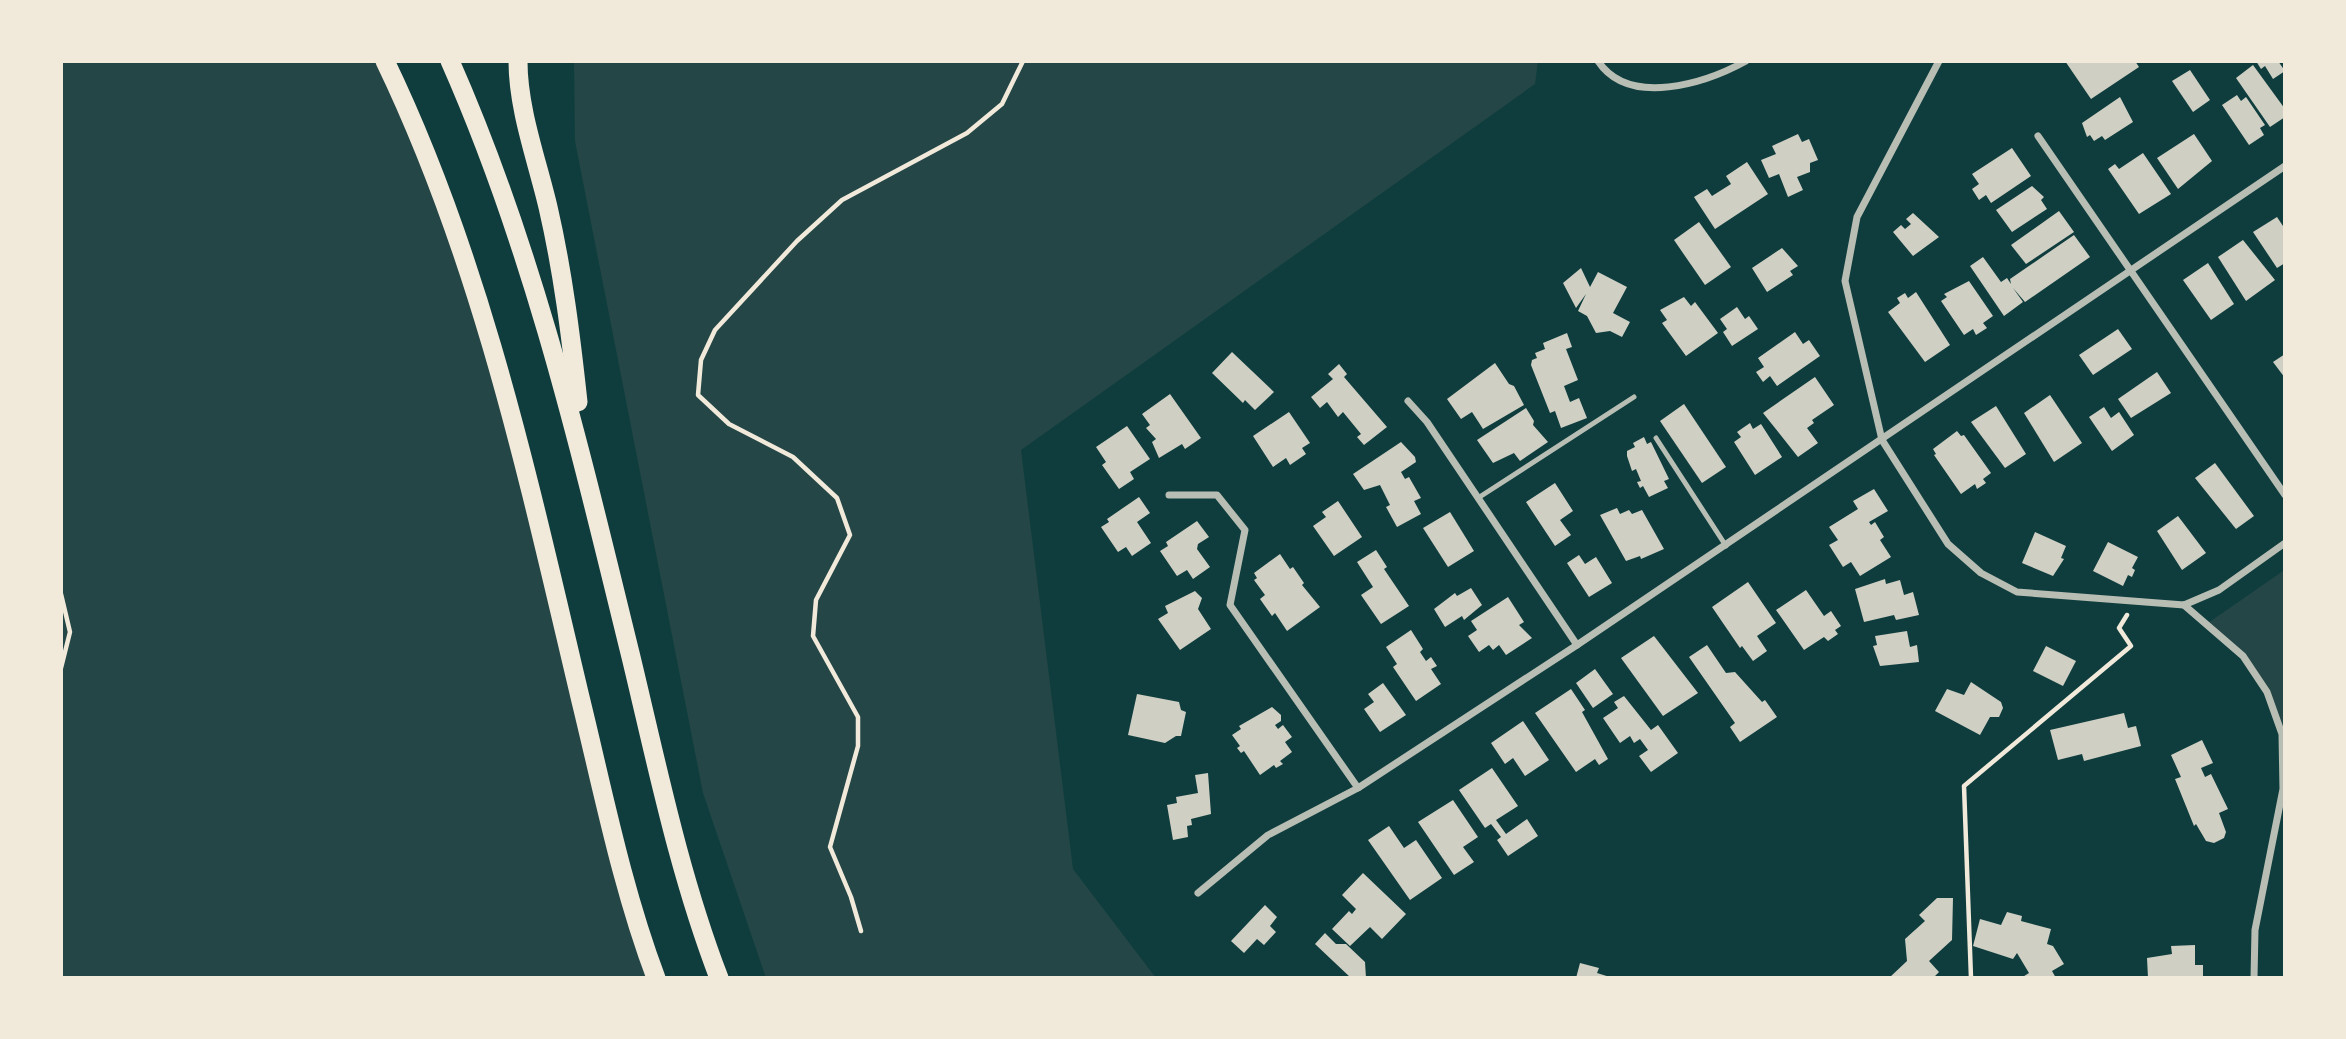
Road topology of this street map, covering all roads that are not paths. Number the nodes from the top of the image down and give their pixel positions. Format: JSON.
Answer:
{"nodes":[{"id":1,"x":385,"y":61,"type":"edge"},
{"id":2,"x":450,"y":61,"type":"edge"},
{"id":3,"x":518,"y":61,"type":"edge"},
{"id":4,"x":1598,"y":61,"type":"edge"},
{"id":5,"x":1746,"y":61,"type":"edge"},
{"id":6,"x":1938,"y":61,"type":"edge"},
{"id":7,"x":2038,"y":136,"type":"dead end"},
{"id":8,"x":2285,"y":166,"type":"edge"},
{"id":9,"x":2130,"y":272,"type":"junction"},
{"id":10,"x":1634,"y":397,"type":"dead end"},
{"id":11,"x":1408,"y":401,"type":"dead end"},
{"id":12,"x":1656,"y":438,"type":"dead end"},
{"id":13,"x":1882,"y":440,"type":"junction"},
{"id":14,"x":586,"y":473,"type":"junction"},
{"id":15,"x":1169,"y":495,"type":"dead end"},
{"id":16,"x":2285,"y":495,"type":"edge"},
{"id":17,"x":1478,"y":498,"type":"junction"},
{"id":18,"x":2285,"y":543,"type":"edge"},
{"id":19,"x":1726,"y":546,"type":"junction"},
{"id":20,"x":2184,"y":605,"type":"junction"},
{"id":21,"x":1577,"y":645,"type":"junction"},
{"id":22,"x":1358,"y":788,"type":"junction"},
{"id":23,"x":1198,"y":893,"type":"dead end"},
{"id":24,"x":656,"y":978,"type":"edge"},
{"id":25,"x":719,"y":978,"type":"edge"},
{"id":26,"x":2254,"y":978,"type":"edge"}],
"edges":[{"from":1,"to":24,"type":"highway"},
{"from":2,"to":14,"type":"highway"},
{"from":3,"to":14,"type":"highway"},
{"from":4,"to":5,"type":"street"},
{"from":6,"to":13,"type":"street"},
{"from":7,"to":9,"type":"street"},
{"from":8,"to":9,"type":"street"},
{"from":9,"to":13,"type":"street"},
{"from":9,"to":16,"type":"street"},
{"from":10,"to":17,"type":"lane"},
{"from":11,"to":17,"type":"street"},
{"from":12,"to":19,"type":"lane"},
{"from":13,"to":19,"type":"street"},
{"from":13,"to":20,"type":"street"},
{"from":14,"to":25,"type":"highway"},
{"from":15,"to":22,"type":"street"},
{"from":17,"to":21,"type":"street"},
{"from":18,"to":20,"type":"street"},
{"from":19,"to":21,"type":"street"},
{"from":20,"to":26,"type":"street"},
{"from":21,"to":22,"type":"street"},
{"from":22,"to":23,"type":"street"}]}
